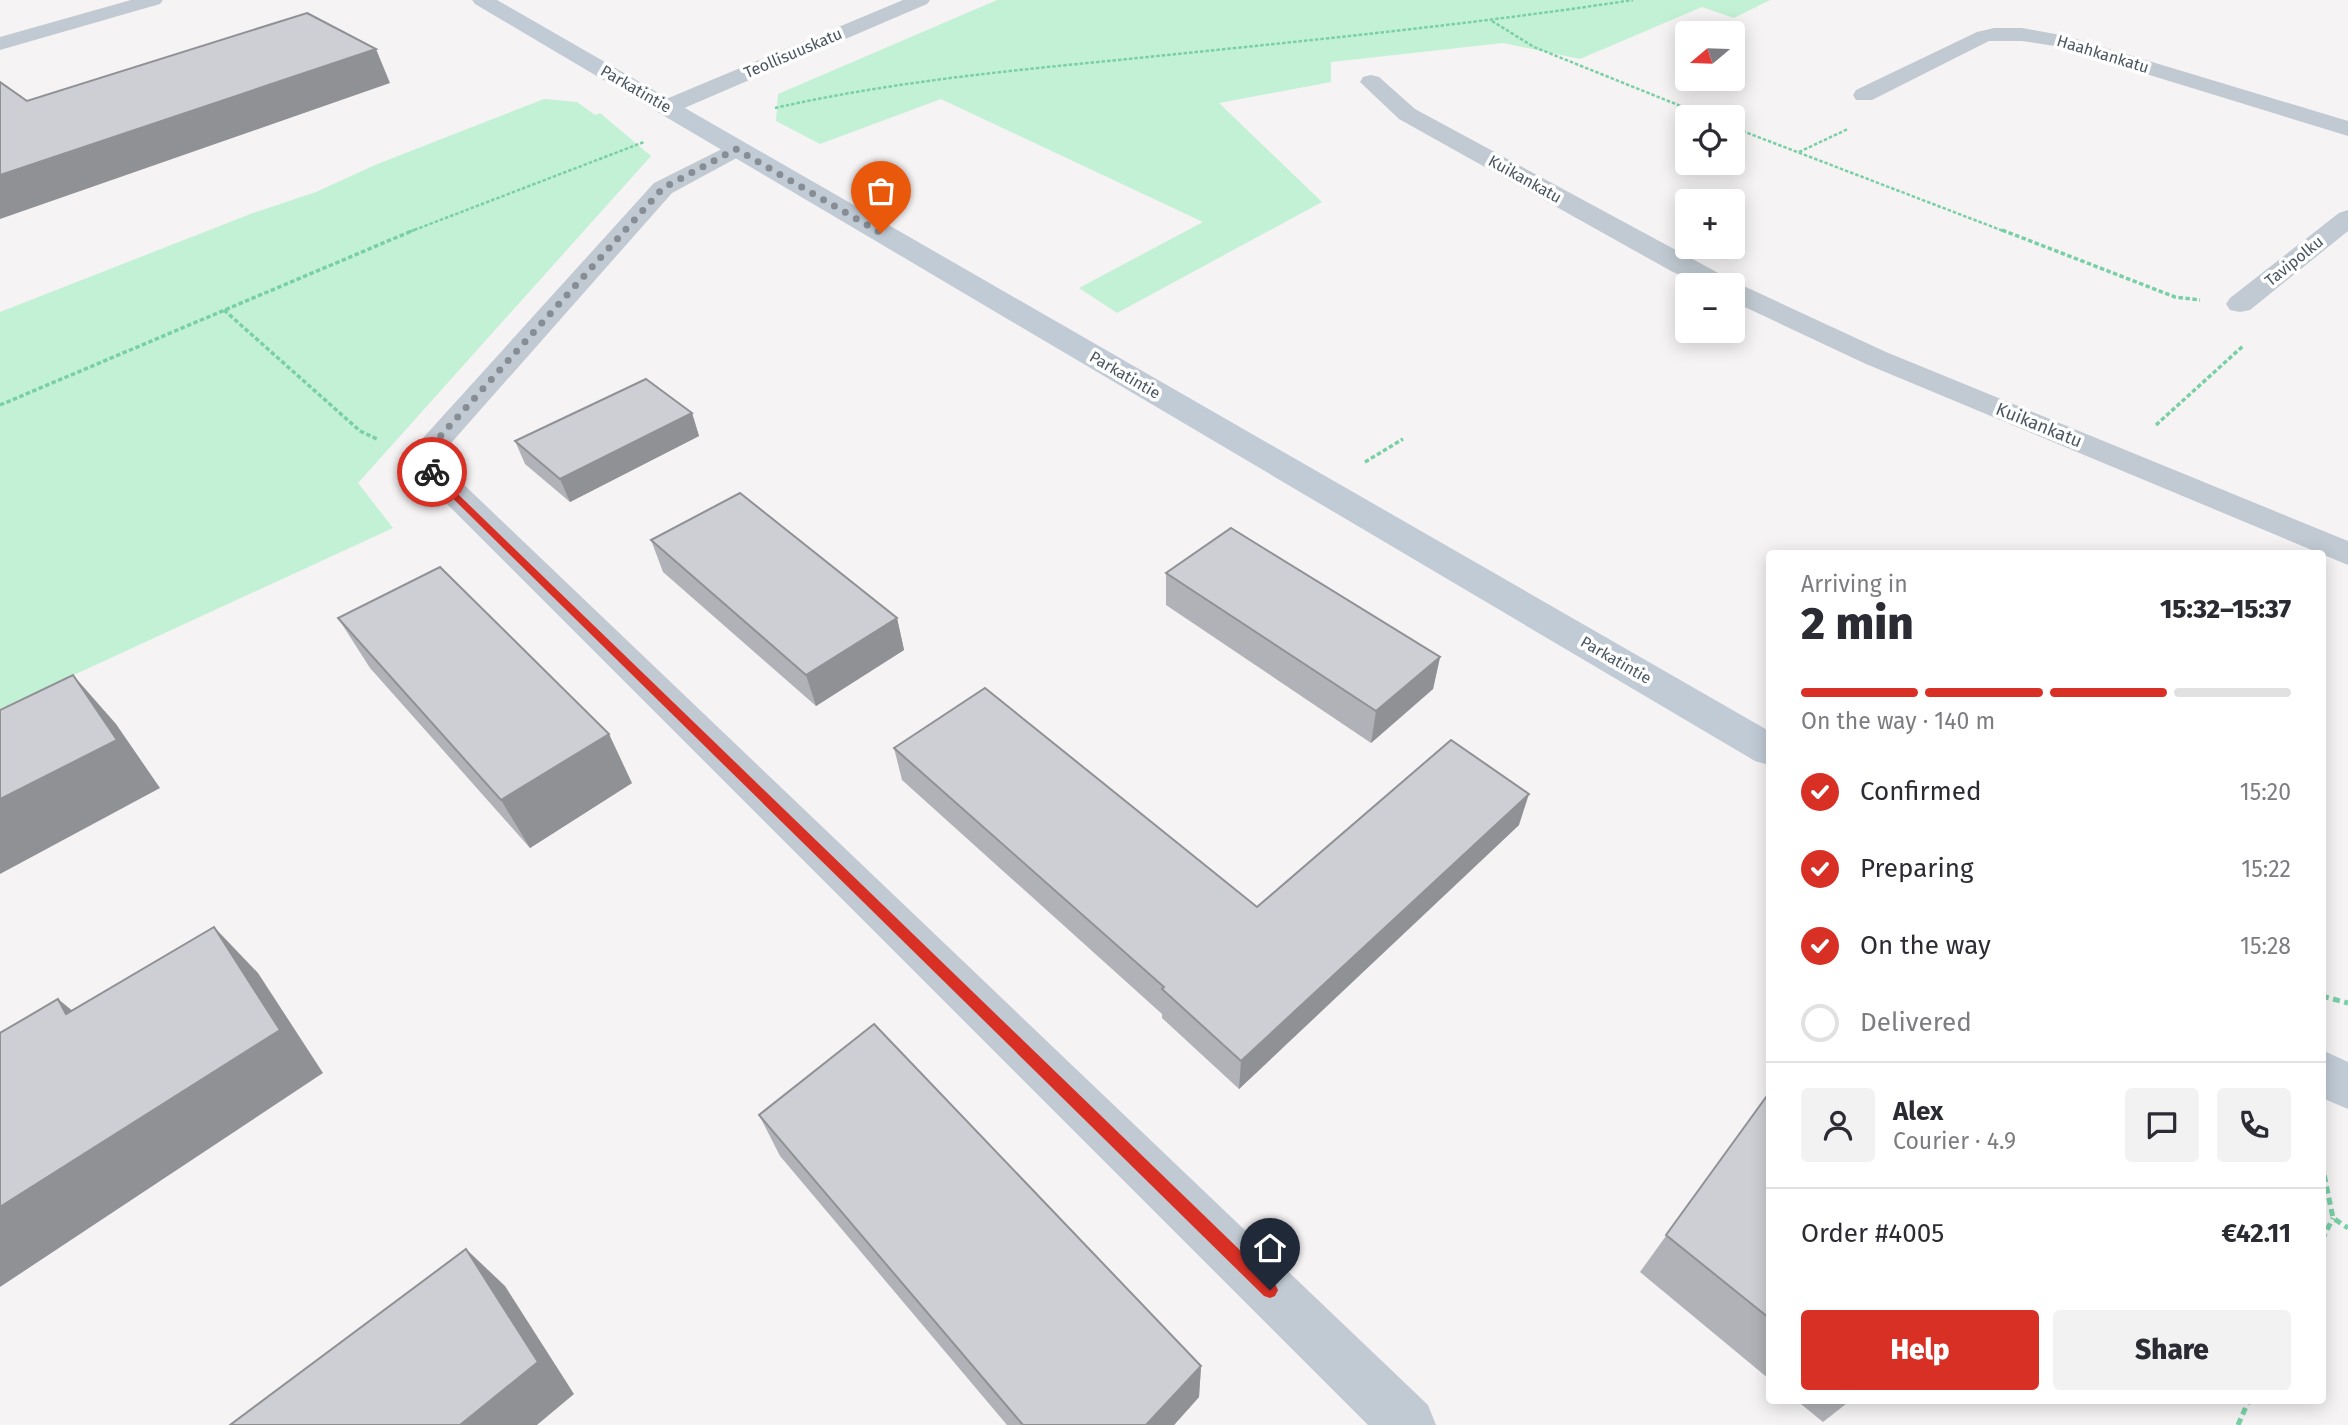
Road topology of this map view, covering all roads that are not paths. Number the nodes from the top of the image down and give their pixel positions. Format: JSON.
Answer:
{"nodes":[{"id":1,"x":153,"y":0,"type":"edge"},
{"id":2,"x":482,"y":0,"type":"edge"},
{"id":3,"x":920,"y":0,"type":"edge"},
{"id":4,"x":0,"y":44,"type":"edge"},
{"id":5,"x":1371,"y":82,"type":"dead end"},
{"id":6,"x":1864,"y":94,"type":"dead end"},
{"id":7,"x":667,"y":107,"type":"junction"},
{"id":8,"x":2348,"y":129,"type":"edge"},
{"id":9,"x":736,"y":149,"type":"junction"},
{"id":10,"x":2348,"y":218,"type":"edge"},
{"id":11,"x":1698,"y":273,"type":"edge"},
{"id":12,"x":1745,"y":296,"type":"edge"},
{"id":13,"x":2240,"y":304,"type":"road end"},
{"id":14,"x":2348,"y":554,"type":"edge"},
{"id":15,"x":1766,"y":748,"type":"edge"},
{"id":16,"x":2326,"y":1074,"type":"edge"},
{"id":17,"x":2348,"y":1087,"type":"edge"},
{"id":18,"x":1408,"y":1425,"type":"edge"}],
"edges":[{"from":1,"to":4,"type":"street"},
{"from":2,"to":7,"type":"street","name":"Parkatintie"},
{"from":3,"to":7,"type":"street","name":"Teollisuuskatu"},
{"from":5,"to":11,"type":"street","name":"Kuikankatu"},
{"from":6,"to":8,"type":"street","name":"Haahkankatu"},
{"from":7,"to":9,"type":"street","name":"Parkatintie"},
{"from":9,"to":15,"type":"street","name":"Parkatintie"},
{"from":9,"to":18,"type":"street"},
{"from":10,"to":13,"type":"street","name":"Tavipolku"},
{"from":12,"to":14,"type":"street","name":"Kuikankatu"},
{"from":16,"to":17,"type":"street"}]}
